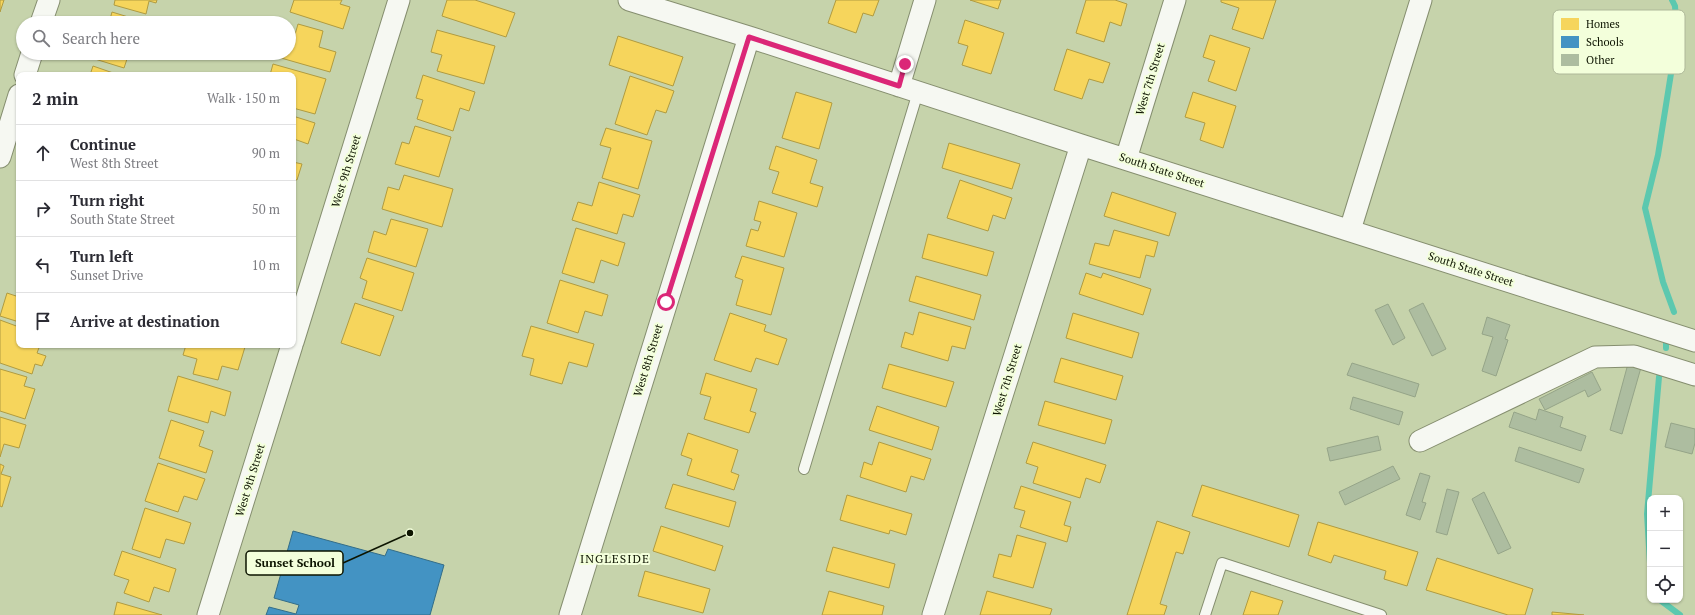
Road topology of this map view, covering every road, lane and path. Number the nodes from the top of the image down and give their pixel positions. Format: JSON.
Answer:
{"nodes":[{"id":1,"x":49,"y":0,"type":"edge"},
{"id":2,"x":399,"y":0,"type":"edge"},
{"id":3,"x":629,"y":0,"type":"edge"},
{"id":4,"x":925,"y":0,"type":"edge"},
{"id":5,"x":1175,"y":0,"type":"edge"},
{"id":6,"x":1421,"y":0,"type":"edge"},
{"id":7,"x":673,"y":6,"type":"edge"},
{"id":8,"x":44,"y":16,"type":"edge"},
{"id":9,"x":749,"y":37,"type":"junction"},
{"id":10,"x":30,"y":60,"type":"edge"},
{"id":11,"x":26,"y":72,"type":"edge"},
{"id":12,"x":899,"y":86,"type":"junction"},
{"id":13,"x":918,"y":92,"type":"junction"},
{"id":14,"x":16,"y":105,"type":"edge"},
{"id":15,"x":1081,"y":145,"type":"junction"},
{"id":16,"x":0,"y":157,"type":"edge"},
{"id":17,"x":1126,"y":159,"type":"junction"},
{"id":18,"x":1350,"y":230,"type":"junction"},
{"id":19,"x":296,"y":332,"type":"edge"},
{"id":20,"x":1695,"y":340,"type":"edge"},
{"id":21,"x":291,"y":348,"type":"edge"},
{"id":22,"x":1695,"y":375,"type":"edge"},
{"id":23,"x":1420,"y":441,"type":"dead end"},
{"id":24,"x":804,"y":469,"type":"dead end"},
{"id":25,"x":208,"y":615,"type":"edge"},
{"id":26,"x":570,"y":615,"type":"edge"},
{"id":27,"x":934,"y":615,"type":"edge"},
{"id":28,"x":1205,"y":615,"type":"edge"},
{"id":29,"x":1382,"y":615,"type":"edge"}],
"edges":[{"from":1,"to":8,"type":"street"},
{"from":2,"to":19,"type":"street","name":"West 9th Street"},
{"from":3,"to":7,"type":"street","name":"South State Street"},
{"from":4,"to":12,"type":"street"},
{"from":5,"to":17,"type":"street","name":"West 7th Street"},
{"from":6,"to":18,"type":"street"},
{"from":7,"to":9,"type":"street","name":"South State Street"},
{"from":9,"to":12,"type":"street","name":"South State Street"},
{"from":9,"to":26,"type":"street","name":"West 8th Street"},
{"from":10,"to":11,"type":"street"},
{"from":12,"to":13,"type":"street","name":"South State Street"},
{"from":13,"to":15,"type":"street","name":"South State Street"},
{"from":13,"to":24,"type":"lane"},
{"from":14,"to":16,"type":"street"},
{"from":15,"to":17,"type":"street","name":"South State Street"},
{"from":15,"to":27,"type":"street","name":"West 7th Street"},
{"from":17,"to":18,"type":"street","name":"South State Street"},
{"from":18,"to":20,"type":"street","name":"South State Street"},
{"from":21,"to":25,"type":"street","name":"West 9th Street"},
{"from":22,"to":23,"type":"street"},
{"from":28,"to":29,"type":"lane"}]}
